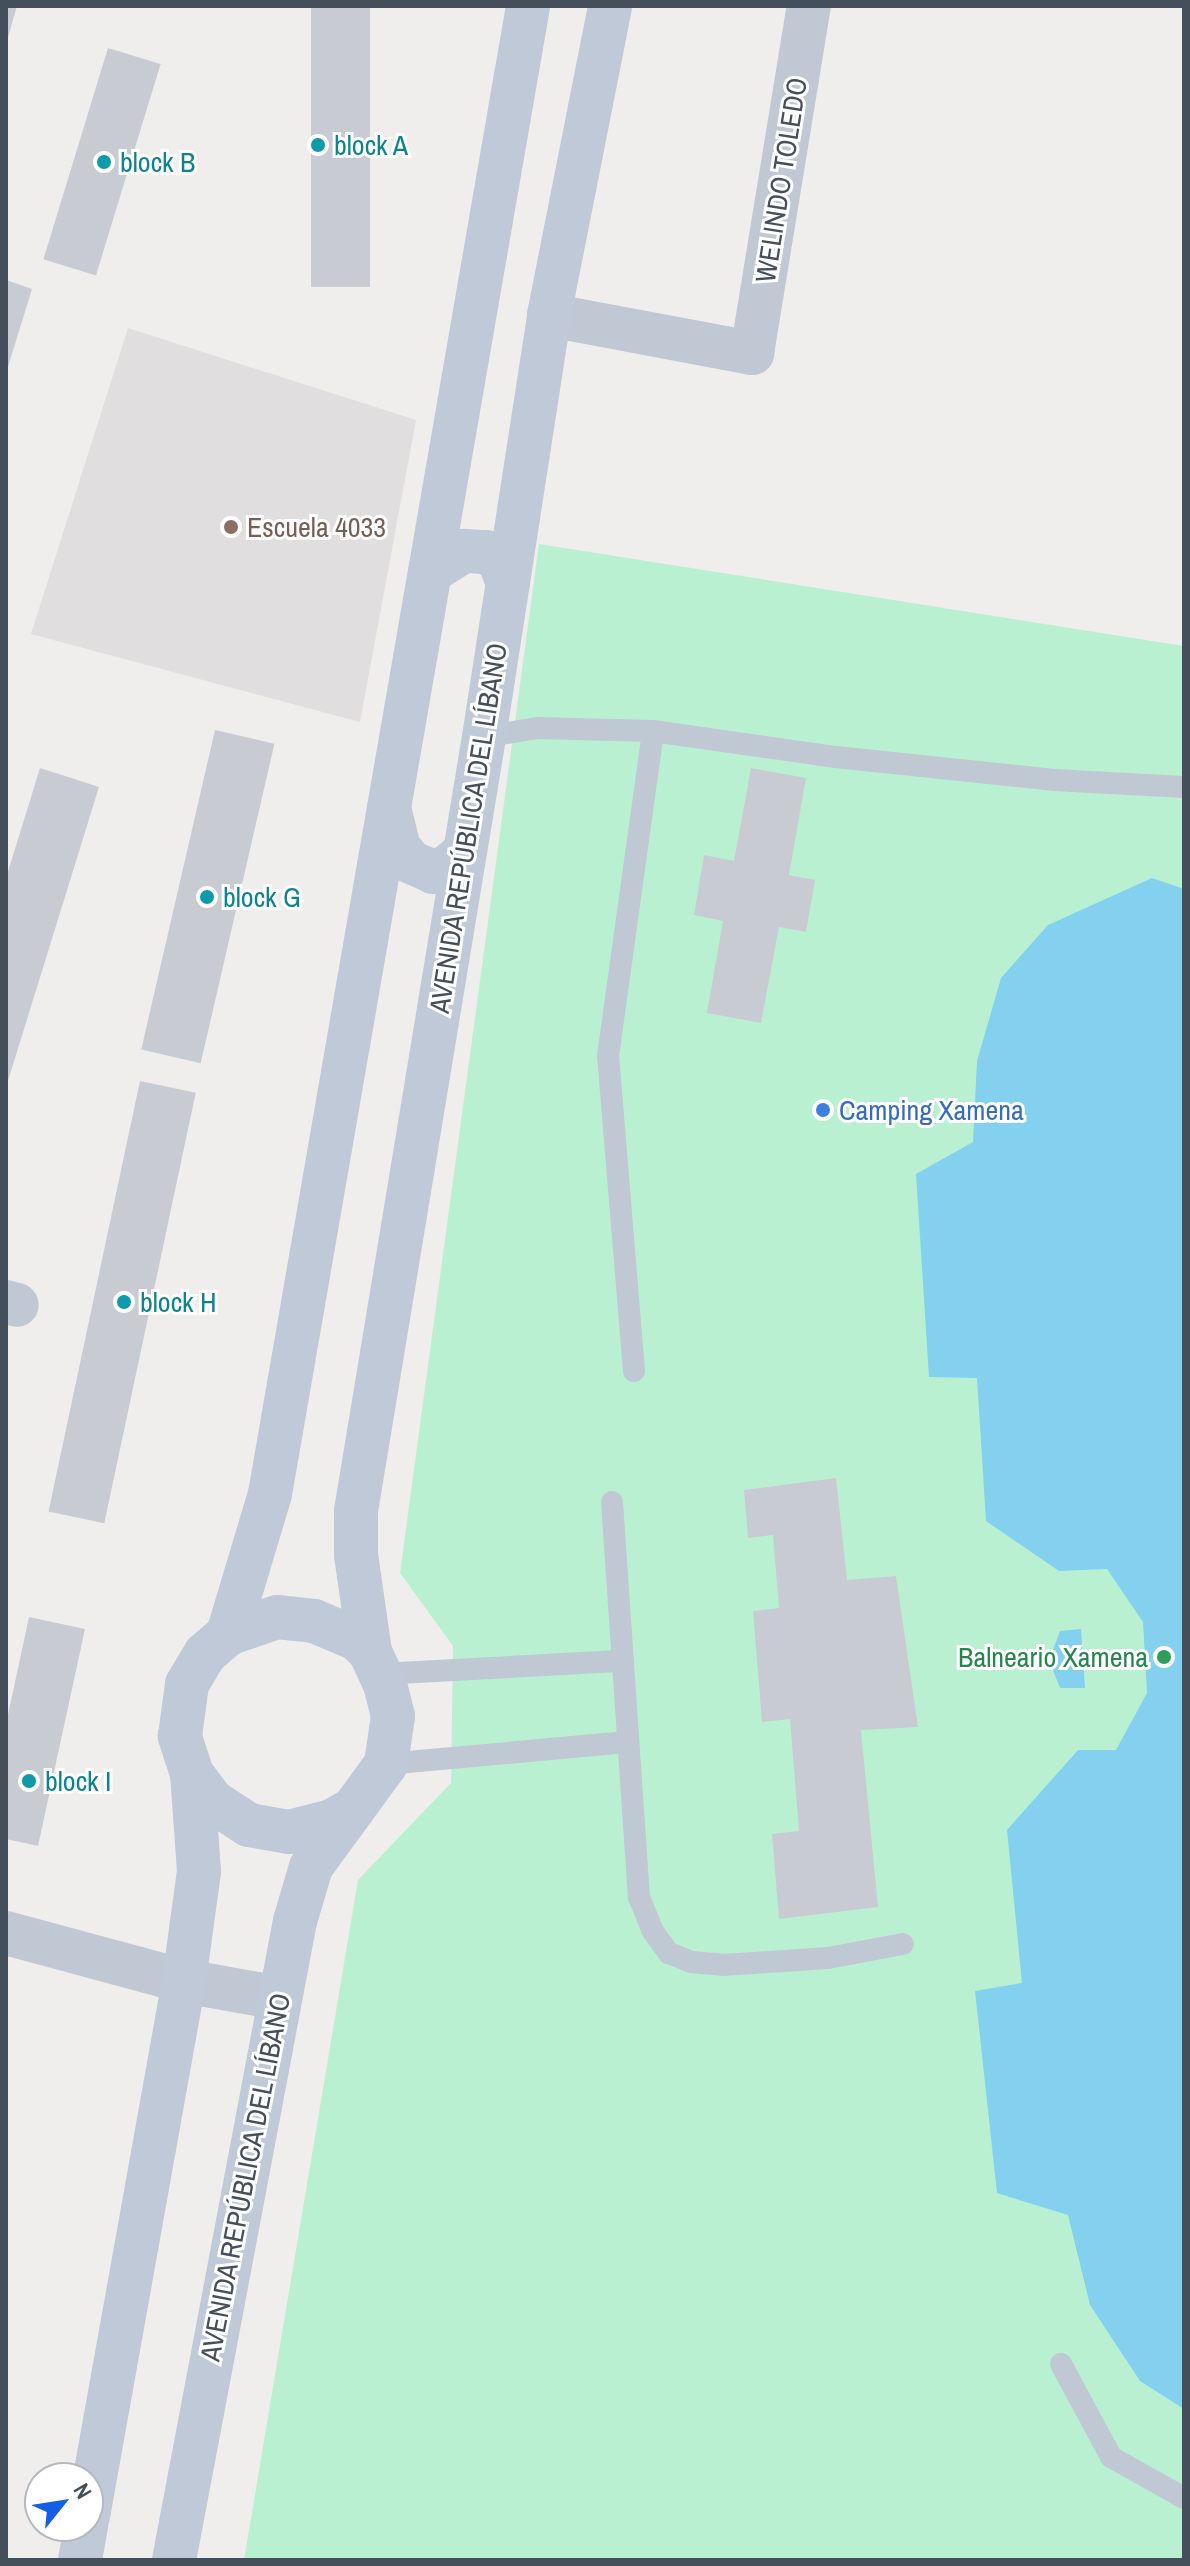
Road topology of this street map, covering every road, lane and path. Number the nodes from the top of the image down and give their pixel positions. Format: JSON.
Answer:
{"nodes":[{"id":1,"x":528,"y":6,"type":"edge"},
{"id":2,"x":610,"y":6,"type":"edge"},
{"id":3,"x":809,"y":6,"type":"edge"},
{"id":4,"x":549,"y":315,"type":"junction"},
{"id":5,"x":430,"y":572,"type":"junction"},
{"id":6,"x":508,"y":583,"type":"junction"},
{"id":7,"x":653,"y":731,"type":"junction"},
{"id":8,"x":484,"y":737,"type":"junction"},
{"id":9,"x":1184,"y":787,"type":"edge"},
{"id":10,"x":389,"y":808,"type":"junction"},
{"id":11,"x":465,"y":852,"type":"junction"},
{"id":12,"x":634,"y":1371,"type":"dead end"},
{"id":13,"x":612,"y":1502,"type":"dead end"},
{"id":14,"x":228,"y":1634,"type":"junction"},
{"id":15,"x":623,"y":1661,"type":"junction"},
{"id":16,"x":375,"y":1663,"type":"junction"},
{"id":17,"x":627,"y":1742,"type":"junction"},
{"id":18,"x":386,"y":1764,"type":"junction"},
{"id":19,"x":192,"y":1774,"type":"junction"},
{"id":20,"x":353,"y":1809,"type":"junction"},
{"id":21,"x":6,"y":1933,"type":"edge"},
{"id":22,"x":903,"y":1944,"type":"dead end"},
{"id":23,"x":184,"y":1981,"type":"junction"},
{"id":24,"x":279,"y":1998,"type":"junction"},
{"id":25,"x":1061,"y":2364,"type":"dead end"},
{"id":26,"x":98,"y":2462,"type":"edge"},
{"id":27,"x":1184,"y":2498,"type":"edge"},
{"id":28,"x":174,"y":2560,"type":"edge"}],
"edges":[{"from":1,"to":5,"type":"street"},
{"from":2,"to":4,"type":"street","name":"AVENIDA REPÚBLICA DEL LÍBANO"},
{"from":3,"to":4,"type":"street","name":"WELINDO TOLEDO"},
{"from":4,"to":6,"type":"street","name":"AVENIDA REPÚBLICA DEL LÍBANO"},
{"from":5,"to":6,"type":"street"},
{"from":5,"to":10,"type":"street"},
{"from":6,"to":8,"type":"street","name":"AVENIDA REPÚBLICA DEL LÍBANO"},
{"from":7,"to":8,"type":"lane"},
{"from":7,"to":9,"type":"lane"},
{"from":7,"to":12,"type":"lane"},
{"from":8,"to":11,"type":"street","name":"AVENIDA REPÚBLICA DEL LÍBANO"},
{"from":10,"to":11,"type":"street"},
{"from":10,"to":14,"type":"street"},
{"from":11,"to":16,"type":"street","name":"AVENIDA REPÚBLICA DEL LÍBANO"},
{"from":13,"to":15,"type":"lane"},
{"from":14,"to":16,"type":"street"},
{"from":14,"to":19,"type":"street"},
{"from":15,"to":16,"type":"lane"},
{"from":15,"to":17,"type":"lane"},
{"from":16,"to":18,"type":"street"},
{"from":17,"to":18,"type":"lane"},
{"from":17,"to":22,"type":"lane"},
{"from":18,"to":20,"type":"street"},
{"from":19,"to":20,"type":"street"},
{"from":19,"to":23,"type":"street"},
{"from":20,"to":24,"type":"street","name":"AVENIDA REPÚBLICA DEL LÍBANO"},
{"from":21,"to":23,"type":"street"},
{"from":23,"to":24,"type":"street"},
{"from":23,"to":26,"type":"street"},
{"from":24,"to":28,"type":"street","name":"AVENIDA REPÚBLICA DEL LÍBANO"},
{"from":25,"to":27,"type":"lane"}]}
